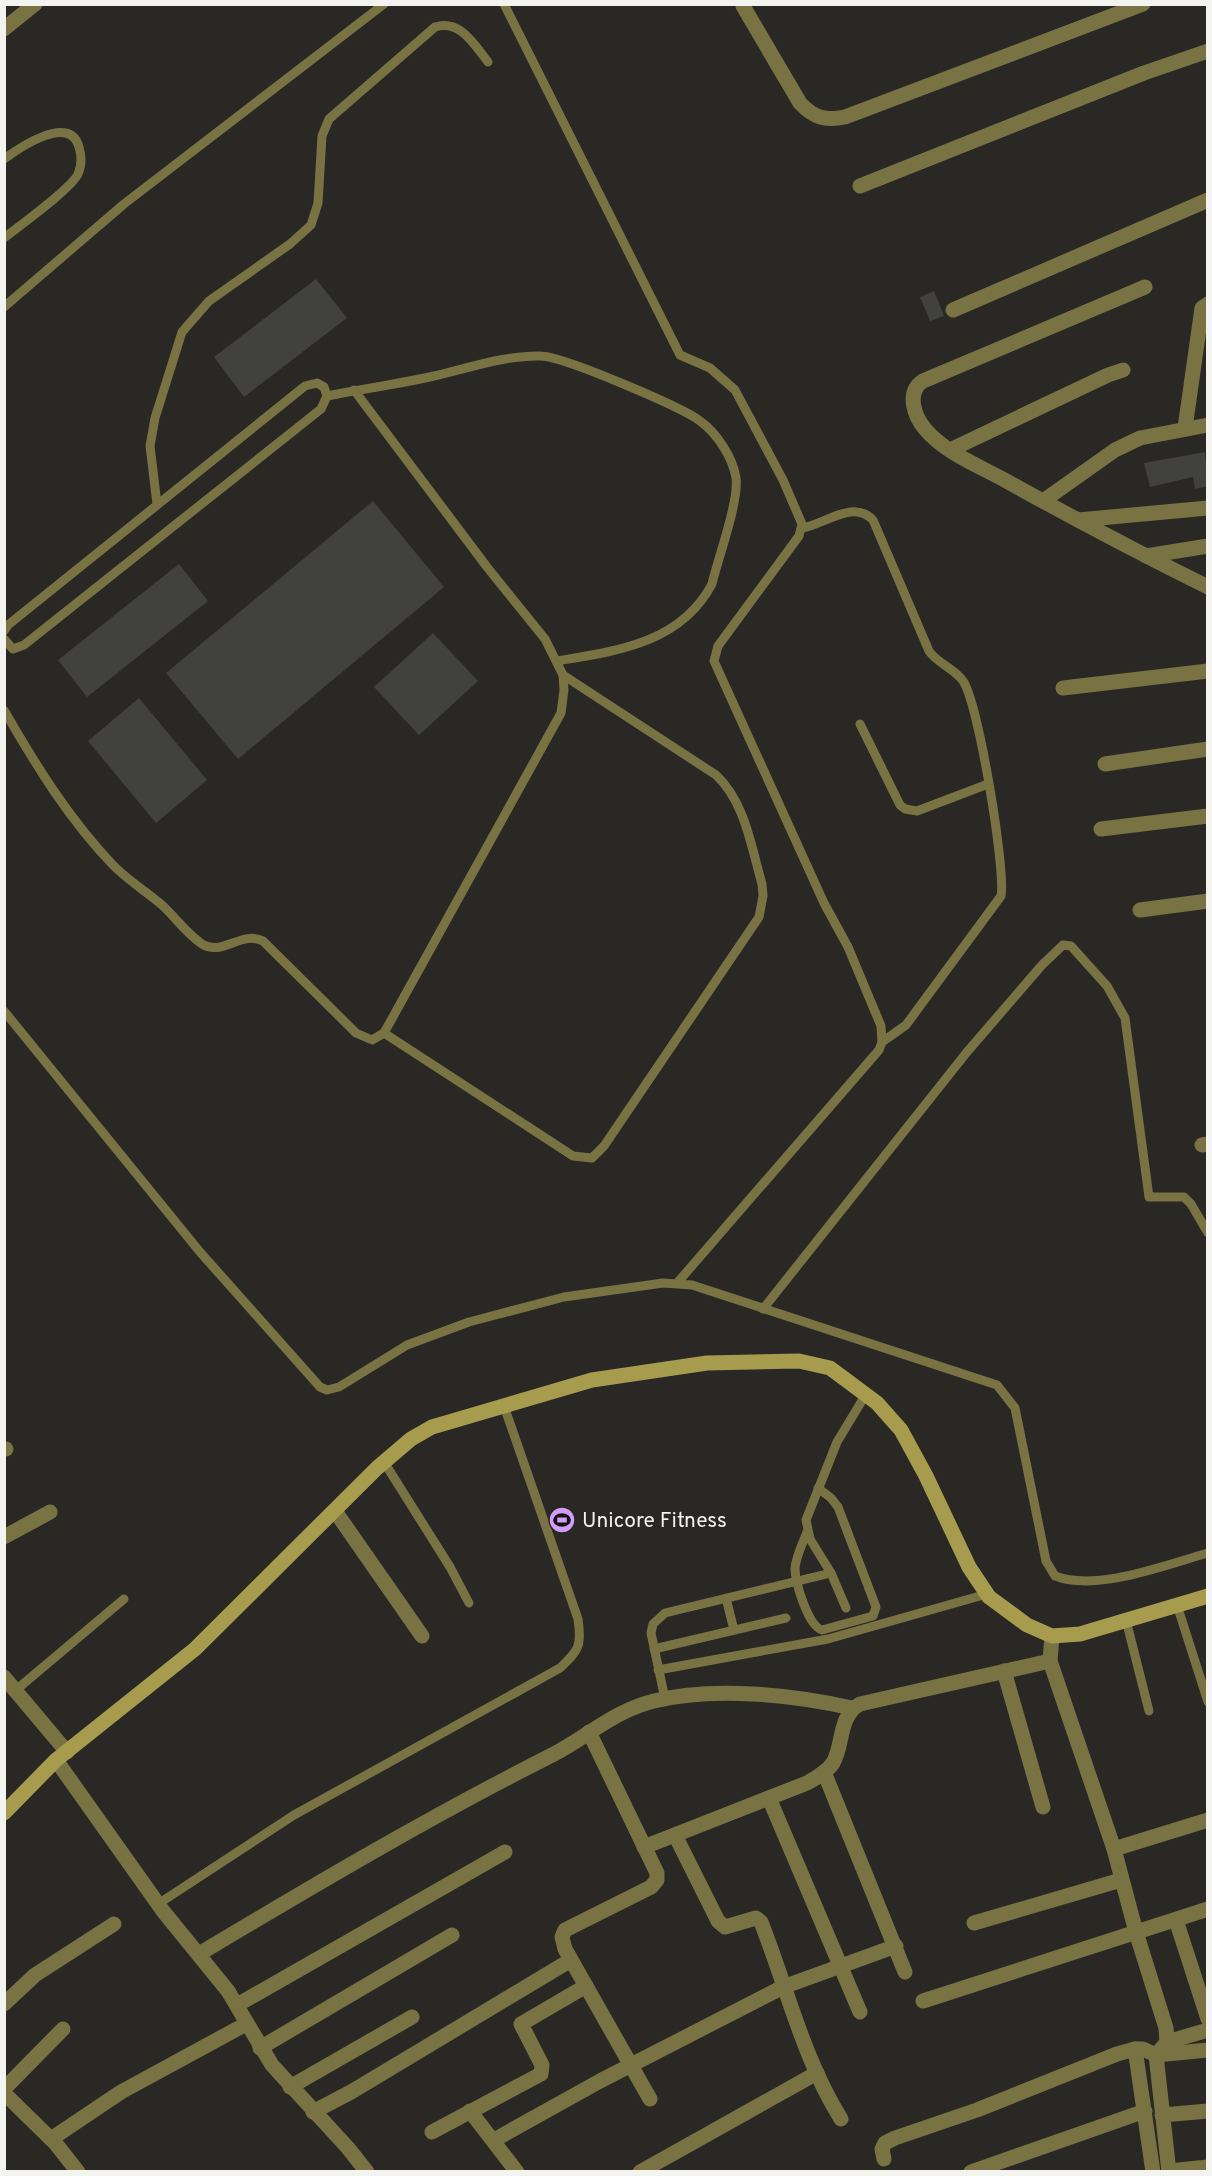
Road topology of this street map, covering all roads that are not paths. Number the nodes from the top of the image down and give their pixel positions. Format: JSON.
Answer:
{"nodes":[{"id":1,"x":35,"y":4,"type":"edge"},
{"id":2,"x":384,"y":4,"type":"edge"},
{"id":3,"x":504,"y":4,"type":"edge"},
{"id":4,"x":1143,"y":4,"type":"edge"},
{"id":5,"x":743,"y":6,"type":"dead end"},
{"id":6,"x":4,"y":29,"type":"edge"},
{"id":7,"x":1208,"y":51,"type":"edge"},
{"id":8,"x":488,"y":62,"type":"dead end"},
{"id":9,"x":4,"y":159,"type":"edge"},
{"id":10,"x":860,"y":186,"type":"dead end"},
{"id":11,"x":1208,"y":200,"type":"edge"},
{"id":12,"x":4,"y":238,"type":"edge"},
{"id":13,"x":1145,"y":287,"type":"dead end"},
{"id":14,"x":1208,"y":304,"type":"edge"},
{"id":15,"x":4,"y":307,"type":"edge"},
{"id":16,"x":952,"y":310,"type":"dead end"},
{"id":17,"x":1123,"y":370,"type":"dead end"},
{"id":18,"x":354,"y":390,"type":"junction"},
{"id":19,"x":327,"y":396,"type":"junction"},
{"id":20,"x":1208,"y":425,"type":"edge"},
{"id":21,"x":1185,"y":428,"type":"junction"},
{"id":22,"x":950,"y":450,"type":"junction"},
{"id":23,"x":1043,"y":501,"type":"junction"},
{"id":24,"x":157,"y":504,"type":"junction"},
{"id":25,"x":1208,"y":508,"type":"edge"},
{"id":26,"x":1078,"y":520,"type":"junction"},
{"id":27,"x":802,"y":528,"type":"junction"},
{"id":28,"x":1208,"y":546,"type":"edge"},
{"id":29,"x":1146,"y":556,"type":"junction"},
{"id":30,"x":1208,"y":587,"type":"edge"},
{"id":31,"x":4,"y":631,"type":"edge"},
{"id":32,"x":5,"y":640,"type":"edge"},
{"id":33,"x":557,"y":661,"type":"junction"},
{"id":34,"x":1208,"y":671,"type":"edge"},
{"id":35,"x":562,"y":675,"type":"junction"},
{"id":36,"x":1063,"y":688,"type":"dead end"},
{"id":37,"x":4,"y":710,"type":"edge"},
{"id":38,"x":860,"y":724,"type":"dead end"},
{"id":39,"x":1208,"y":749,"type":"edge"},
{"id":40,"x":1105,"y":764,"type":"dead end"},
{"id":41,"x":988,"y":783,"type":"junction"},
{"id":42,"x":1208,"y":816,"type":"edge"},
{"id":43,"x":1101,"y":830,"type":"dead end"},
{"id":44,"x":1208,"y":901,"type":"edge"},
{"id":45,"x":1140,"y":910,"type":"dead end"},
{"id":46,"x":4,"y":1011,"type":"edge"},
{"id":47,"x":384,"y":1034,"type":"junction"},
{"id":48,"x":882,"y":1042,"type":"junction"},
{"id":49,"x":1208,"y":1233,"type":"edge"},
{"id":50,"x":678,"y":1282,"type":"junction"},
{"id":51,"x":763,"y":1309,"type":"junction"},
{"id":52,"x":866,"y":1394,"type":"junction"},
{"id":53,"x":504,"y":1406,"type":"junction"},
{"id":54,"x":384,"y":1462,"type":"junction"},
{"id":55,"x":818,"y":1488,"type":"junction"},
{"id":56,"x":335,"y":1511,"type":"junction"},
{"id":57,"x":50,"y":1512,"type":"dead end"},
{"id":58,"x":807,"y":1532,"type":"junction"},
{"id":59,"x":4,"y":1537,"type":"edge"},
{"id":60,"x":1208,"y":1553,"type":"edge"},
{"id":61,"x":831,"y":1574,"type":"junction"},
{"id":62,"x":796,"y":1582,"type":"junction"},
{"id":63,"x":987,"y":1594,"type":"junction"},
{"id":64,"x":1208,"y":1596,"type":"edge"},
{"id":65,"x":726,"y":1598,"type":"junction"},
{"id":66,"x":124,"y":1599,"type":"dead end"},
{"id":67,"x":469,"y":1603,"type":"dead end"},
{"id":68,"x":1177,"y":1605,"type":"junction"},
{"id":69,"x":846,"y":1608,"type":"dead end"},
{"id":70,"x":786,"y":1618,"type":"dead end"},
{"id":71,"x":1126,"y":1620,"type":"junction"},
{"id":72,"x":734,"y":1630,"type":"junction"},
{"id":73,"x":422,"y":1636,"type":"dead end"},
{"id":74,"x":1052,"y":1636,"type":"junction"},
{"id":75,"x":654,"y":1649,"type":"junction"},
{"id":76,"x":1050,"y":1661,"type":"junction"},
{"id":77,"x":658,"y":1670,"type":"junction"},
{"id":78,"x":1004,"y":1671,"type":"junction"},
{"id":79,"x":4,"y":1677,"type":"edge"},
{"id":80,"x":16,"y":1690,"type":"junction"},
{"id":81,"x":665,"y":1699,"type":"junction"},
{"id":82,"x":1208,"y":1702,"type":"edge"},
{"id":83,"x":852,"y":1708,"type":"junction"},
{"id":84,"x":1149,"y":1711,"type":"dead end"},
{"id":85,"x":589,"y":1732,"type":"junction"},
{"id":86,"x":62,"y":1756,"type":"junction"},
{"id":87,"x":824,"y":1772,"type":"junction"},
{"id":88,"x":769,"y":1798,"type":"junction"},
{"id":89,"x":1042,"y":1808,"type":"dead end"},
{"id":90,"x":4,"y":1813,"type":"edge"},
{"id":91,"x":1208,"y":1820,"type":"edge"},
{"id":92,"x":675,"y":1835,"type":"junction"},
{"id":93,"x":644,"y":1847,"type":"junction"},
{"id":94,"x":1114,"y":1849,"type":"junction"},
{"id":95,"x":505,"y":1852,"type":"dead end"},
{"id":96,"x":1121,"y":1880,"type":"junction"},
{"id":97,"x":158,"y":1904,"type":"junction"},
{"id":98,"x":1208,"y":1910,"type":"edge"},
{"id":99,"x":1176,"y":1920,"type":"junction"},
{"id":100,"x":974,"y":1923,"type":"dead end"},
{"id":101,"x":114,"y":1924,"type":"dead end"},
{"id":102,"x":1136,"y":1932,"type":"junction"},
{"id":103,"x":452,"y":1935,"type":"dead end"},
{"id":104,"x":896,"y":1947,"type":"junction"},
{"id":105,"x":199,"y":1954,"type":"junction"},
{"id":106,"x":571,"y":1960,"type":"junction"},
{"id":107,"x":840,"y":1965,"type":"junction"},
{"id":108,"x":1200,"y":1970,"type":"edge"},
{"id":109,"x":905,"y":1972,"type":"dead end"},
{"id":110,"x":586,"y":1986,"type":"junction"},
{"id":111,"x":783,"y":1987,"type":"junction"},
{"id":112,"x":923,"y":2001,"type":"dead end"},
{"id":113,"x":4,"y":2004,"type":"edge"},
{"id":114,"x":237,"y":2006,"type":"junction"},
{"id":115,"x":860,"y":2012,"type":"dead end"},
{"id":116,"x":412,"y":2017,"type":"dead end"},
{"id":117,"x":1208,"y":2019,"type":"edge"},
{"id":118,"x":246,"y":2024,"type":"junction"},
{"id":119,"x":63,"y":2029,"type":"dead end"},
{"id":120,"x":1208,"y":2030,"type":"edge"},
{"id":121,"x":1167,"y":2042,"type":"junction"},
{"id":122,"x":260,"y":2048,"type":"junction"},
{"id":123,"x":1135,"y":2049,"type":"junction"},
{"id":124,"x":1208,"y":2050,"type":"edge"},
{"id":125,"x":1156,"y":2055,"type":"junction"},
{"id":126,"x":631,"y":2065,"type":"junction"},
{"id":127,"x":817,"y":2073,"type":"junction"},
{"id":128,"x":290,"y":2087,"type":"junction"},
{"id":129,"x":4,"y":2091,"type":"edge"},
{"id":130,"x":650,"y":2099,"type":"dead end"},
{"id":131,"x":1145,"y":2111,"type":"junction"},
{"id":132,"x":1208,"y":2111,"type":"edge"},
{"id":133,"x":313,"y":2112,"type":"junction"},
{"id":134,"x":470,"y":2112,"type":"junction"},
{"id":135,"x":1162,"y":2115,"type":"junction"},
{"id":136,"x":841,"y":2119,"type":"dead end"},
{"id":137,"x":432,"y":2132,"type":"dead end"},
{"id":138,"x":51,"y":2139,"type":"junction"},
{"id":139,"x":494,"y":2140,"type":"junction"},
{"id":140,"x":885,"y":2160,"type":"dead end"},
{"id":141,"x":1208,"y":2167,"type":"edge"},
{"id":142,"x":1164,"y":2171,"type":"edge"},
{"id":143,"x":78,"y":2172,"type":"edge"},
{"id":144,"x":367,"y":2172,"type":"edge"},
{"id":145,"x":517,"y":2172,"type":"edge"},
{"id":146,"x":640,"y":2172,"type":"edge"},
{"id":147,"x":971,"y":2172,"type":"edge"}],
"edges":[{"from":1,"to":6,"type":"street"},
{"from":2,"to":15,"type":"lane"},
{"from":3,"to":27,"type":"lane"},
{"from":4,"to":5,"type":"street"},
{"from":7,"to":10,"type":"street"},
{"from":8,"to":24,"type":"lane"},
{"from":9,"to":12,"type":"lane"},
{"from":11,"to":16,"type":"street"},
{"from":13,"to":22,"type":"street"},
{"from":14,"to":21,"type":"street"},
{"from":17,"to":22,"type":"street"},
{"from":18,"to":19,"type":"lane"},
{"from":18,"to":33,"type":"lane"},
{"from":18,"to":33,"type":"lane"},
{"from":19,"to":24,"type":"lane"},
{"from":19,"to":32,"type":"lane"},
{"from":20,"to":21,"type":"street"},
{"from":21,"to":23,"type":"street"},
{"from":22,"to":23,"type":"street"},
{"from":23,"to":26,"type":"street"},
{"from":24,"to":31,"type":"lane"},
{"from":25,"to":26,"type":"street"},
{"from":26,"to":29,"type":"street"},
{"from":27,"to":41,"type":"lane"},
{"from":27,"to":48,"type":"lane"},
{"from":28,"to":29,"type":"street"},
{"from":29,"to":30,"type":"street"},
{"from":33,"to":35,"type":"lane"},
{"from":34,"to":36,"type":"street"},
{"from":35,"to":47,"type":"lane"},
{"from":35,"to":47,"type":"lane"},
{"from":37,"to":47,"type":"lane"},
{"from":38,"to":41,"type":"lane"},
{"from":39,"to":40,"type":"street"},
{"from":41,"to":48,"type":"lane"},
{"from":42,"to":43,"type":"street"},
{"from":44,"to":45,"type":"street"},
{"from":46,"to":50,"type":"lane"},
{"from":48,"to":50,"type":"lane"},
{"from":49,"to":51,"type":"lane"},
{"from":50,"to":51,"type":"lane"},
{"from":51,"to":60,"type":"lane"},
{"from":52,"to":53,"type":"street"},
{"from":52,"to":55,"type":"lane"},
{"from":52,"to":63,"type":"street"},
{"from":53,"to":54,"type":"street"},
{"from":53,"to":97,"type":"lane"},
{"from":54,"to":56,"type":"street"},
{"from":54,"to":67,"type":"lane"},
{"from":55,"to":58,"type":"lane"},
{"from":55,"to":62,"type":"lane"},
{"from":56,"to":73,"type":"street"},
{"from":56,"to":86,"type":"street"},
{"from":57,"to":59,"type":"street"},
{"from":58,"to":61,"type":"lane"},
{"from":58,"to":62,"type":"lane"},
{"from":61,"to":62,"type":"lane"},
{"from":61,"to":69,"type":"lane"},
{"from":62,"to":65,"type":"lane"},
{"from":63,"to":74,"type":"street"},
{"from":63,"to":77,"type":"lane"},
{"from":64,"to":68,"type":"street"},
{"from":65,"to":72,"type":"lane"},
{"from":65,"to":75,"type":"lane"},
{"from":66,"to":80,"type":"lane"},
{"from":68,"to":71,"type":"street"},
{"from":68,"to":82,"type":"lane"},
{"from":70,"to":72,"type":"lane"},
{"from":71,"to":74,"type":"street"},
{"from":71,"to":84,"type":"lane"},
{"from":72,"to":75,"type":"lane"},
{"from":74,"to":76,"type":"street"},
{"from":75,"to":77,"type":"lane"},
{"from":76,"to":78,"type":"street"},
{"from":76,"to":94,"type":"street"},
{"from":77,"to":81,"type":"lane"},
{"from":78,"to":83,"type":"street"},
{"from":78,"to":89,"type":"street"},
{"from":79,"to":80,"type":"street"},
{"from":80,"to":86,"type":"street"},
{"from":81,"to":83,"type":"street"},
{"from":81,"to":85,"type":"street"},
{"from":83,"to":87,"type":"street"},
{"from":85,"to":93,"type":"street"},
{"from":85,"to":105,"type":"street"},
{"from":86,"to":90,"type":"street"},
{"from":86,"to":97,"type":"street"},
{"from":87,"to":88,"type":"street"},
{"from":87,"to":104,"type":"street"},
{"from":88,"to":92,"type":"street"},
{"from":88,"to":107,"type":"street"},
{"from":91,"to":94,"type":"street"},
{"from":92,"to":93,"type":"street"},
{"from":92,"to":111,"type":"street"},
{"from":93,"to":106,"type":"street"},
{"from":94,"to":96,"type":"street"},
{"from":95,"to":114,"type":"street"},
{"from":96,"to":100,"type":"street"},
{"from":96,"to":102,"type":"street"},
{"from":97,"to":105,"type":"street"},
{"from":98,"to":99,"type":"street"},
{"from":99,"to":102,"type":"street"},
{"from":99,"to":108,"type":"street"},
{"from":101,"to":113,"type":"street"},
{"from":102,"to":112,"type":"street"},
{"from":102,"to":121,"type":"street"},
{"from":103,"to":122,"type":"street"},
{"from":104,"to":107,"type":"street"},
{"from":104,"to":109,"type":"street"},
{"from":105,"to":114,"type":"street"},
{"from":106,"to":110,"type":"street"},
{"from":106,"to":133,"type":"street"},
{"from":107,"to":111,"type":"street"},
{"from":107,"to":115,"type":"street"},
{"from":108,"to":117,"type":"street"},
{"from":110,"to":126,"type":"street"},
{"from":110,"to":134,"type":"street"},
{"from":111,"to":126,"type":"street"},
{"from":111,"to":127,"type":"street"},
{"from":114,"to":118,"type":"street"},
{"from":116,"to":128,"type":"street"},
{"from":118,"to":122,"type":"street"},
{"from":118,"to":138,"type":"street"},
{"from":119,"to":129,"type":"street"},
{"from":120,"to":121,"type":"street"},
{"from":121,"to":125,"type":"street"},
{"from":122,"to":128,"type":"street"},
{"from":123,"to":125,"type":"street"},
{"from":123,"to":131,"type":"street"},
{"from":123,"to":140,"type":"street"},
{"from":124,"to":125,"type":"street"},
{"from":125,"to":135,"type":"street"},
{"from":126,"to":130,"type":"street"},
{"from":126,"to":139,"type":"street"},
{"from":127,"to":136,"type":"street"},
{"from":127,"to":146,"type":"street"},
{"from":128,"to":133,"type":"street"},
{"from":129,"to":138,"type":"street"},
{"from":131,"to":142,"type":"street"},
{"from":131,"to":147,"type":"street"},
{"from":132,"to":135,"type":"street"},
{"from":133,"to":144,"type":"street"},
{"from":134,"to":137,"type":"street"},
{"from":134,"to":139,"type":"street"},
{"from":135,"to":142,"type":"street"},
{"from":138,"to":143,"type":"street"},
{"from":139,"to":145,"type":"street"},
{"from":141,"to":142,"type":"street"}]}
